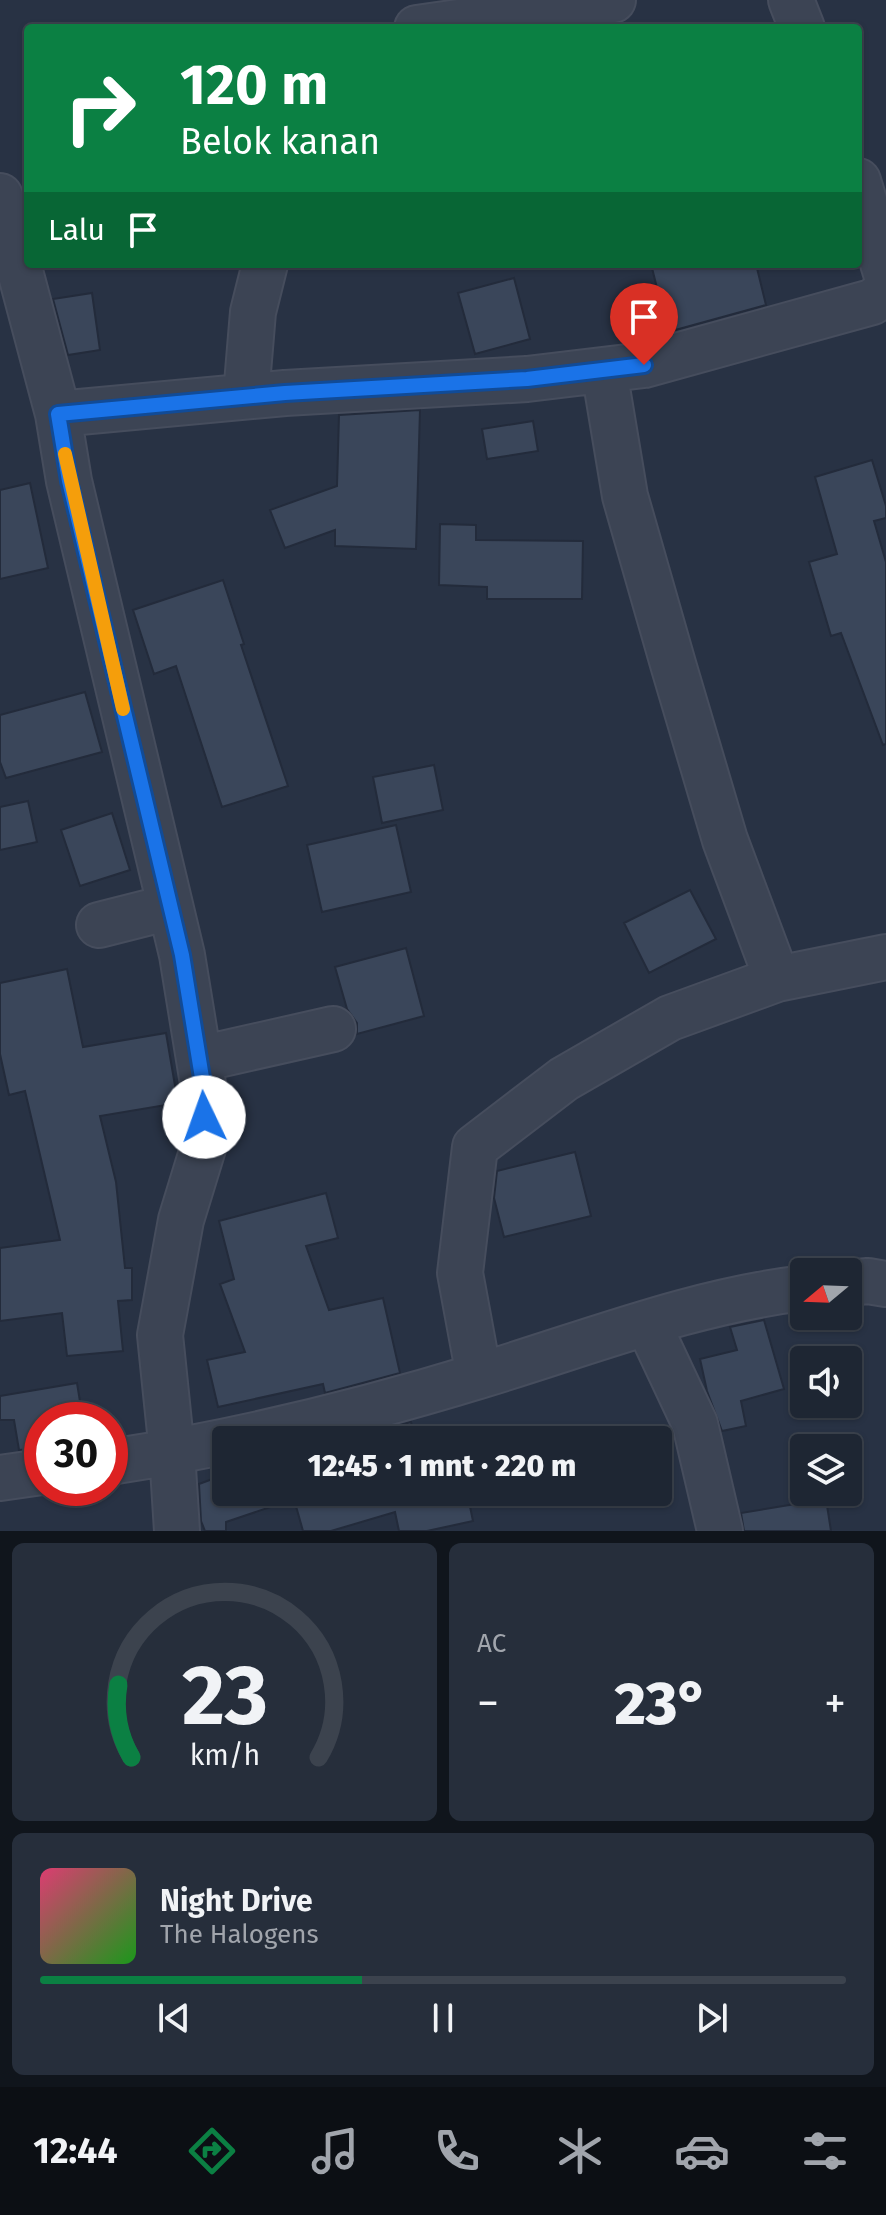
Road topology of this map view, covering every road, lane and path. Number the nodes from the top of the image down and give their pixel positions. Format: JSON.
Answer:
{"nodes":[{"id":1,"x":613,"y":0,"type":"edge"},
{"id":2,"x":791,"y":0,"type":"edge"},
{"id":3,"x":445,"y":24,"type":"edge"},
{"id":4,"x":800,"y":24,"type":"edge"},
{"id":5,"x":862,"y":194,"type":"edge"},
{"id":6,"x":0,"y":196,"type":"edge"},
{"id":7,"x":264,"y":268,"type":"edge"},
{"id":8,"x":886,"y":273,"type":"edge"},
{"id":9,"x":886,"y":292,"type":"edge"},
{"id":10,"x":604,"y":370,"type":"junction"},
{"id":11,"x":246,"y":396,"type":"junction"},
{"id":12,"x":58,"y":414,"type":"junction"},
{"id":13,"x":170,"y":907,"type":"junction"},
{"id":14,"x":99,"y":925,"type":"dead end"},
{"id":15,"x":886,"y":957,"type":"edge"},
{"id":16,"x":777,"y":979,"type":"junction"},
{"id":17,"x":333,"y":1029,"type":"dead end"},
{"id":18,"x":200,"y":1059,"type":"junction"},
{"id":19,"x":862,"y":1282,"type":"edge"},
{"id":20,"x":886,"y":1284,"type":"edge"},
{"id":21,"x":790,"y":1290,"type":"edge"},
{"id":22,"x":648,"y":1324,"type":"junction"},
{"id":23,"x":479,"y":1376,"type":"junction"},
{"id":24,"x":172,"y":1452,"type":"junction"},
{"id":25,"x":128,"y":1459,"type":"edge"},
{"id":26,"x":24,"y":1475,"type":"edge"},
{"id":27,"x":0,"y":1478,"type":"edge"},
{"id":28,"x":177,"y":1531,"type":"edge"},
{"id":29,"x":720,"y":1531,"type":"edge"}],
"edges":[{"from":1,"to":3,"type":"street"},
{"from":2,"to":4,"type":"street"},
{"from":5,"to":8,"type":"street"},
{"from":6,"to":12,"type":"street"},
{"from":7,"to":11,"type":"street"},
{"from":9,"to":10,"type":"street"},
{"from":10,"to":11,"type":"street"},
{"from":10,"to":16,"type":"street"},
{"from":11,"to":12,"type":"street"},
{"from":12,"to":13,"type":"street"},
{"from":13,"to":14,"type":"street"},
{"from":13,"to":18,"type":"street"},
{"from":15,"to":16,"type":"street"},
{"from":16,"to":23,"type":"street"},
{"from":17,"to":18,"type":"street"},
{"from":18,"to":24,"type":"street"},
{"from":19,"to":20,"type":"street"},
{"from":21,"to":22,"type":"street"},
{"from":22,"to":23,"type":"street"},
{"from":22,"to":29,"type":"street"},
{"from":23,"to":24,"type":"street"},
{"from":24,"to":25,"type":"street"},
{"from":24,"to":28,"type":"street"},
{"from":26,"to":27,"type":"street"}]}
